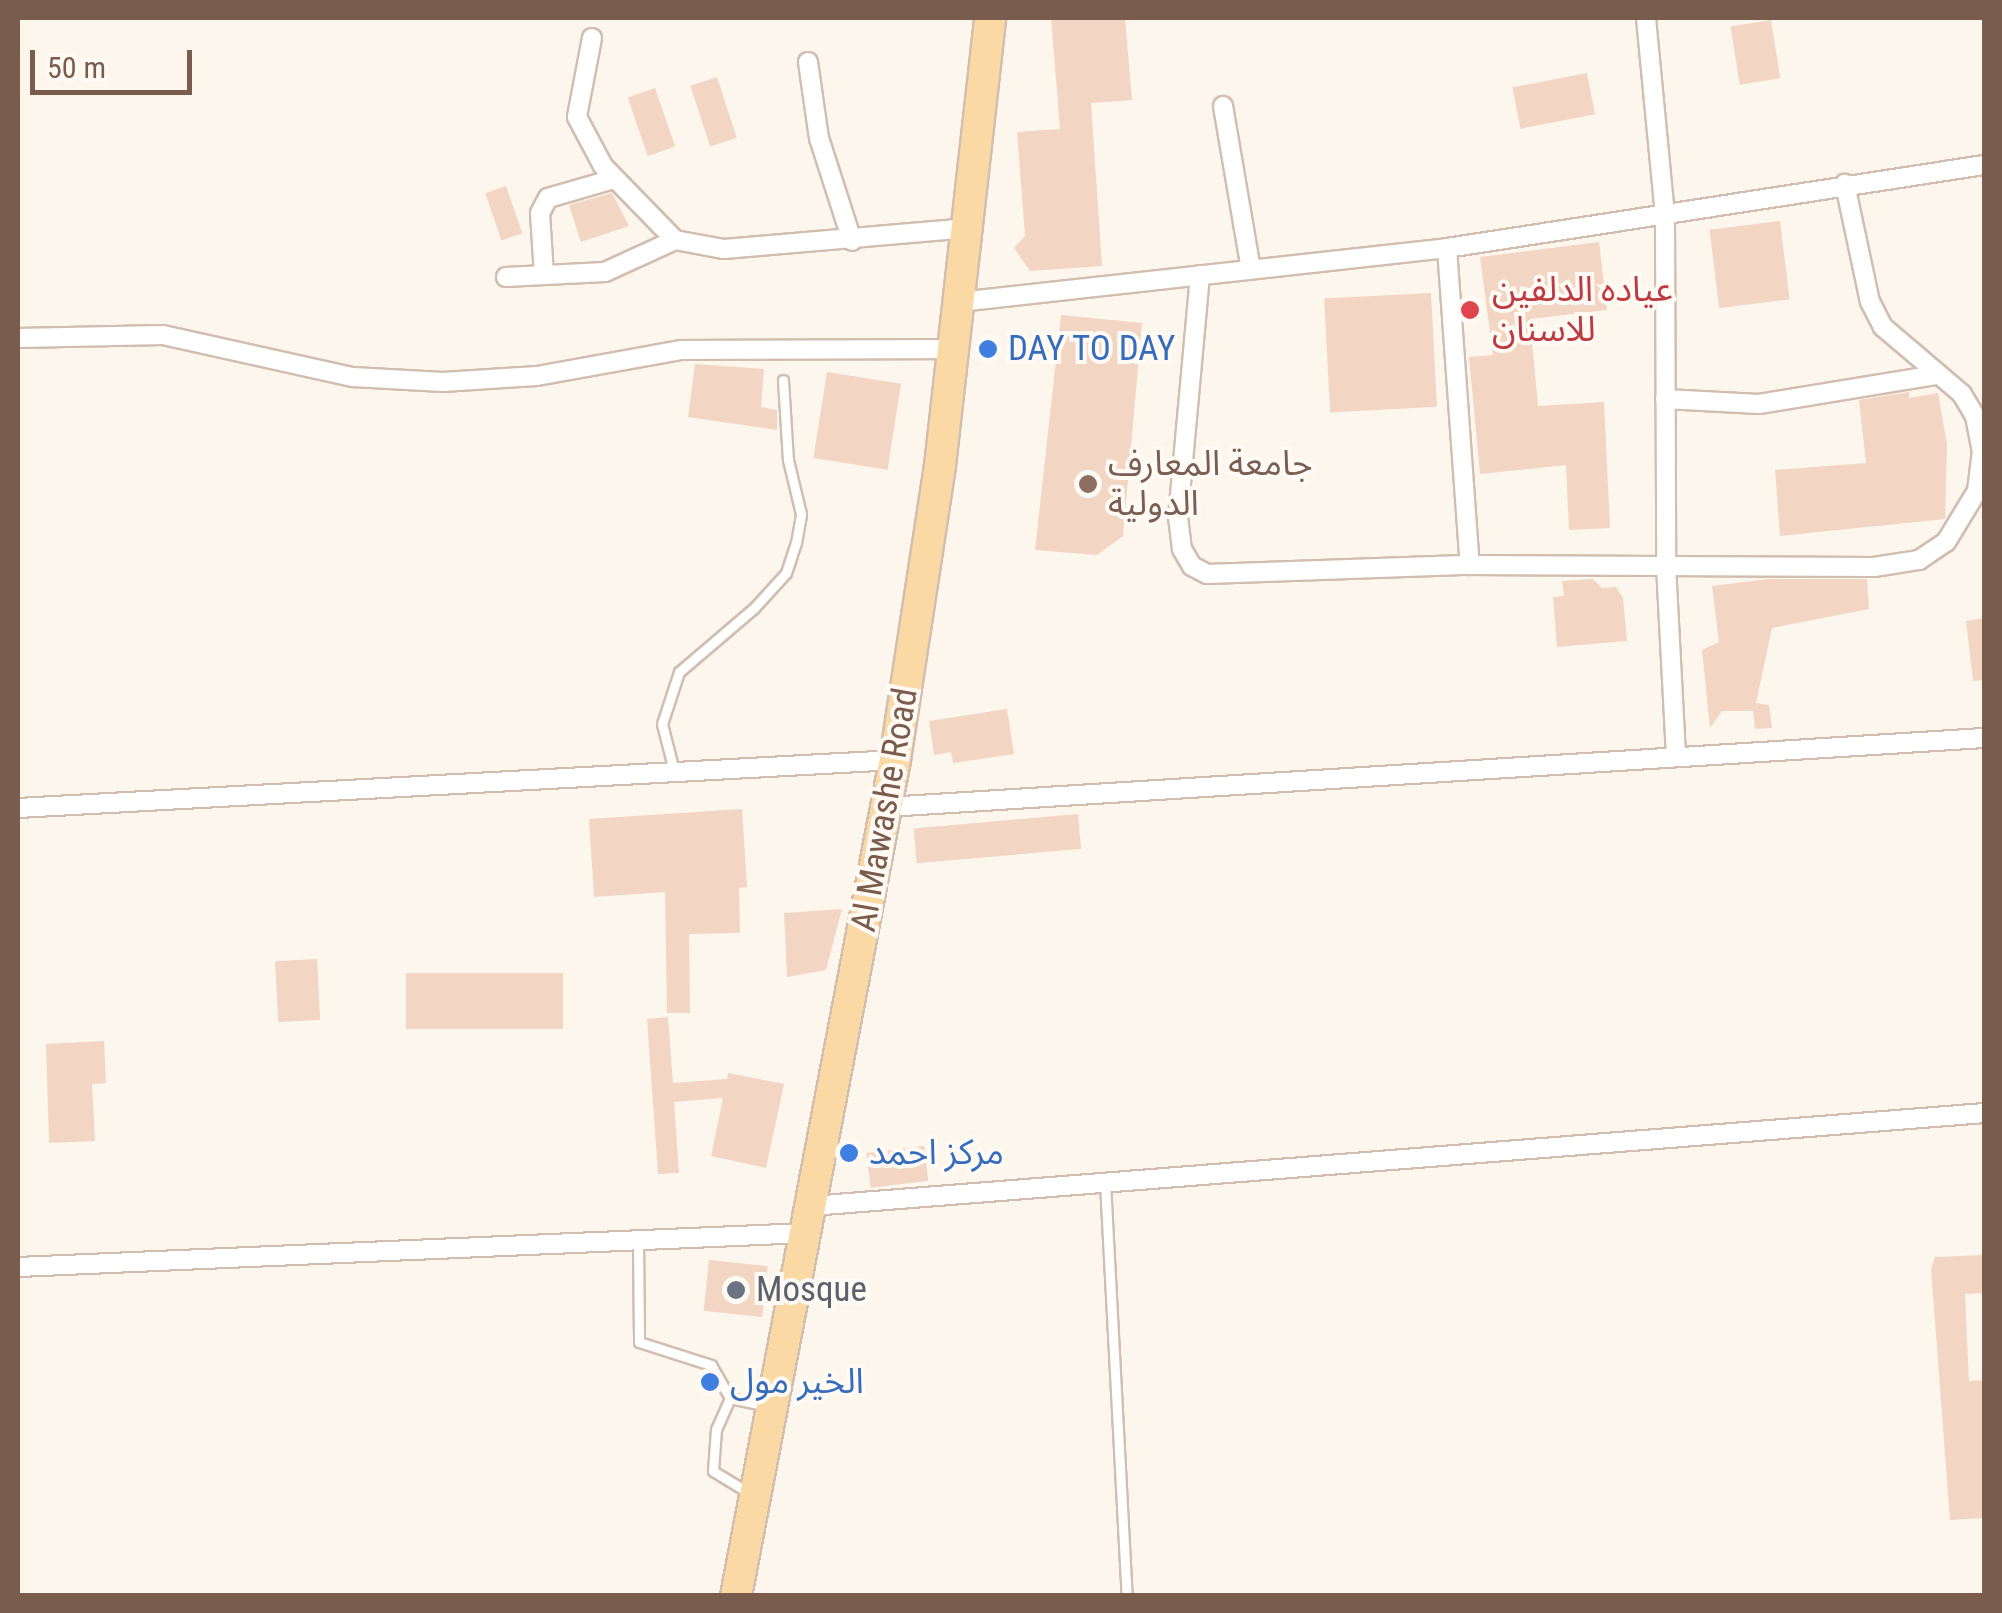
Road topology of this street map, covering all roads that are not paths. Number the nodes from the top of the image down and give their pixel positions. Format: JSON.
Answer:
{"nodes":[{"id":1,"x":990,"y":18,"type":"edge"},
{"id":2,"x":1646,"y":18,"type":"edge"},
{"id":3,"x":592,"y":38,"type":"dead end"},
{"id":4,"x":808,"y":62,"type":"dead end"},
{"id":5,"x":1223,"y":106,"type":"dead end"},
{"id":6,"x":1984,"y":165,"type":"edge"},
{"id":7,"x":614,"y":178,"type":"junction"},
{"id":8,"x":1845,"y":184,"type":"junction"},
{"id":9,"x":1665,"y":216,"type":"junction"},
{"id":10,"x":969,"y":228,"type":"junction"},
{"id":11,"x":675,"y":240,"type":"junction"},
{"id":12,"x":852,"y":241,"type":"junction"},
{"id":13,"x":1447,"y":248,"type":"junction"},
{"id":14,"x":1251,"y":269,"type":"junction"},
{"id":15,"x":1200,"y":274,"type":"junction"},
{"id":16,"x":544,"y":275,"type":"junction"},
{"id":17,"x":506,"y":278,"type":"dead end"},
{"id":18,"x":959,"y":302,"type":"junction"},
{"id":19,"x":18,"y":338,"type":"edge"},
{"id":20,"x":954,"y":349,"type":"junction"},
{"id":21,"x":1938,"y":375,"type":"junction"},
{"id":22,"x":784,"y":380,"type":"dead end"},
{"id":23,"x":1665,"y":399,"type":"junction"},
{"id":24,"x":1470,"y":565,"type":"junction"},
{"id":25,"x":1666,"y":565,"type":"junction"},
{"id":26,"x":1984,"y":738,"type":"edge"},
{"id":27,"x":1676,"y":757,"type":"junction"},
{"id":28,"x":894,"y":760,"type":"junction"},
{"id":29,"x":673,"y":768,"type":"junction"},
{"id":30,"x":887,"y":807,"type":"junction"},
{"id":31,"x":18,"y":808,"type":"edge"},
{"id":32,"x":1984,"y":1113,"type":"edge"},
{"id":33,"x":1105,"y":1182,"type":"junction"},
{"id":34,"x":809,"y":1220,"type":"junction"},
{"id":35,"x":638,"y":1241,"type":"junction"},
{"id":36,"x":18,"y":1267,"type":"edge"},
{"id":37,"x":730,"y":1398,"type":"junction"},
{"id":38,"x":772,"y":1407,"type":"junction"},
{"id":39,"x":755,"y":1496,"type":"junction"},
{"id":40,"x":736,"y":1596,"type":"edge"},
{"id":41,"x":1127,"y":1596,"type":"edge"}],
"edges":[{"from":1,"to":10,"type":"main road","name":"Al Mawashe Road"},
{"from":2,"to":9,"type":"street"},
{"from":3,"to":7,"type":"street"},
{"from":4,"to":12,"type":"street"},
{"from":5,"to":14,"type":"street"},
{"from":6,"to":8,"type":"street"},
{"from":7,"to":11,"type":"street"},
{"from":7,"to":16,"type":"street"},
{"from":8,"to":9,"type":"street"},
{"from":8,"to":21,"type":"street"},
{"from":9,"to":13,"type":"street"},
{"from":9,"to":23,"type":"street"},
{"from":10,"to":12,"type":"street"},
{"from":10,"to":18,"type":"main road","name":"Al Mawashe Road"},
{"from":11,"to":12,"type":"street"},
{"from":11,"to":16,"type":"street"},
{"from":13,"to":14,"type":"street"},
{"from":13,"to":24,"type":"street"},
{"from":14,"to":15,"type":"street"},
{"from":15,"to":18,"type":"street"},
{"from":15,"to":24,"type":"street"},
{"from":16,"to":17,"type":"street"},
{"from":18,"to":20,"type":"main road","name":"Al Mawashe Road"},
{"from":19,"to":20,"type":"street"},
{"from":20,"to":28,"type":"main road","name":"Al Mawashe Road"},
{"from":21,"to":23,"type":"street"},
{"from":21,"to":25,"type":"street"},
{"from":22,"to":29,"type":"lane"},
{"from":23,"to":25,"type":"street"},
{"from":24,"to":25,"type":"street"},
{"from":25,"to":27,"type":"street"},
{"from":26,"to":27,"type":"street"},
{"from":27,"to":30,"type":"street"},
{"from":28,"to":29,"type":"street"},
{"from":28,"to":30,"type":"main road","name":"Al Mawashe Road"},
{"from":29,"to":31,"type":"street"},
{"from":30,"to":34,"type":"main road","name":"Al Mawashe Road"},
{"from":32,"to":33,"type":"street"},
{"from":33,"to":34,"type":"street"},
{"from":33,"to":41,"type":"lane"},
{"from":34,"to":35,"type":"street"},
{"from":34,"to":38,"type":"main road","name":"Al Mawashe Road"},
{"from":35,"to":36,"type":"street"},
{"from":35,"to":37,"type":"lane"},
{"from":37,"to":38,"type":"lane"},
{"from":37,"to":39,"type":"lane"},
{"from":38,"to":39,"type":"main road","name":"Al Mawashe Road"},
{"from":39,"to":40,"type":"main road","name":"Al Mawashe Road"}]}
